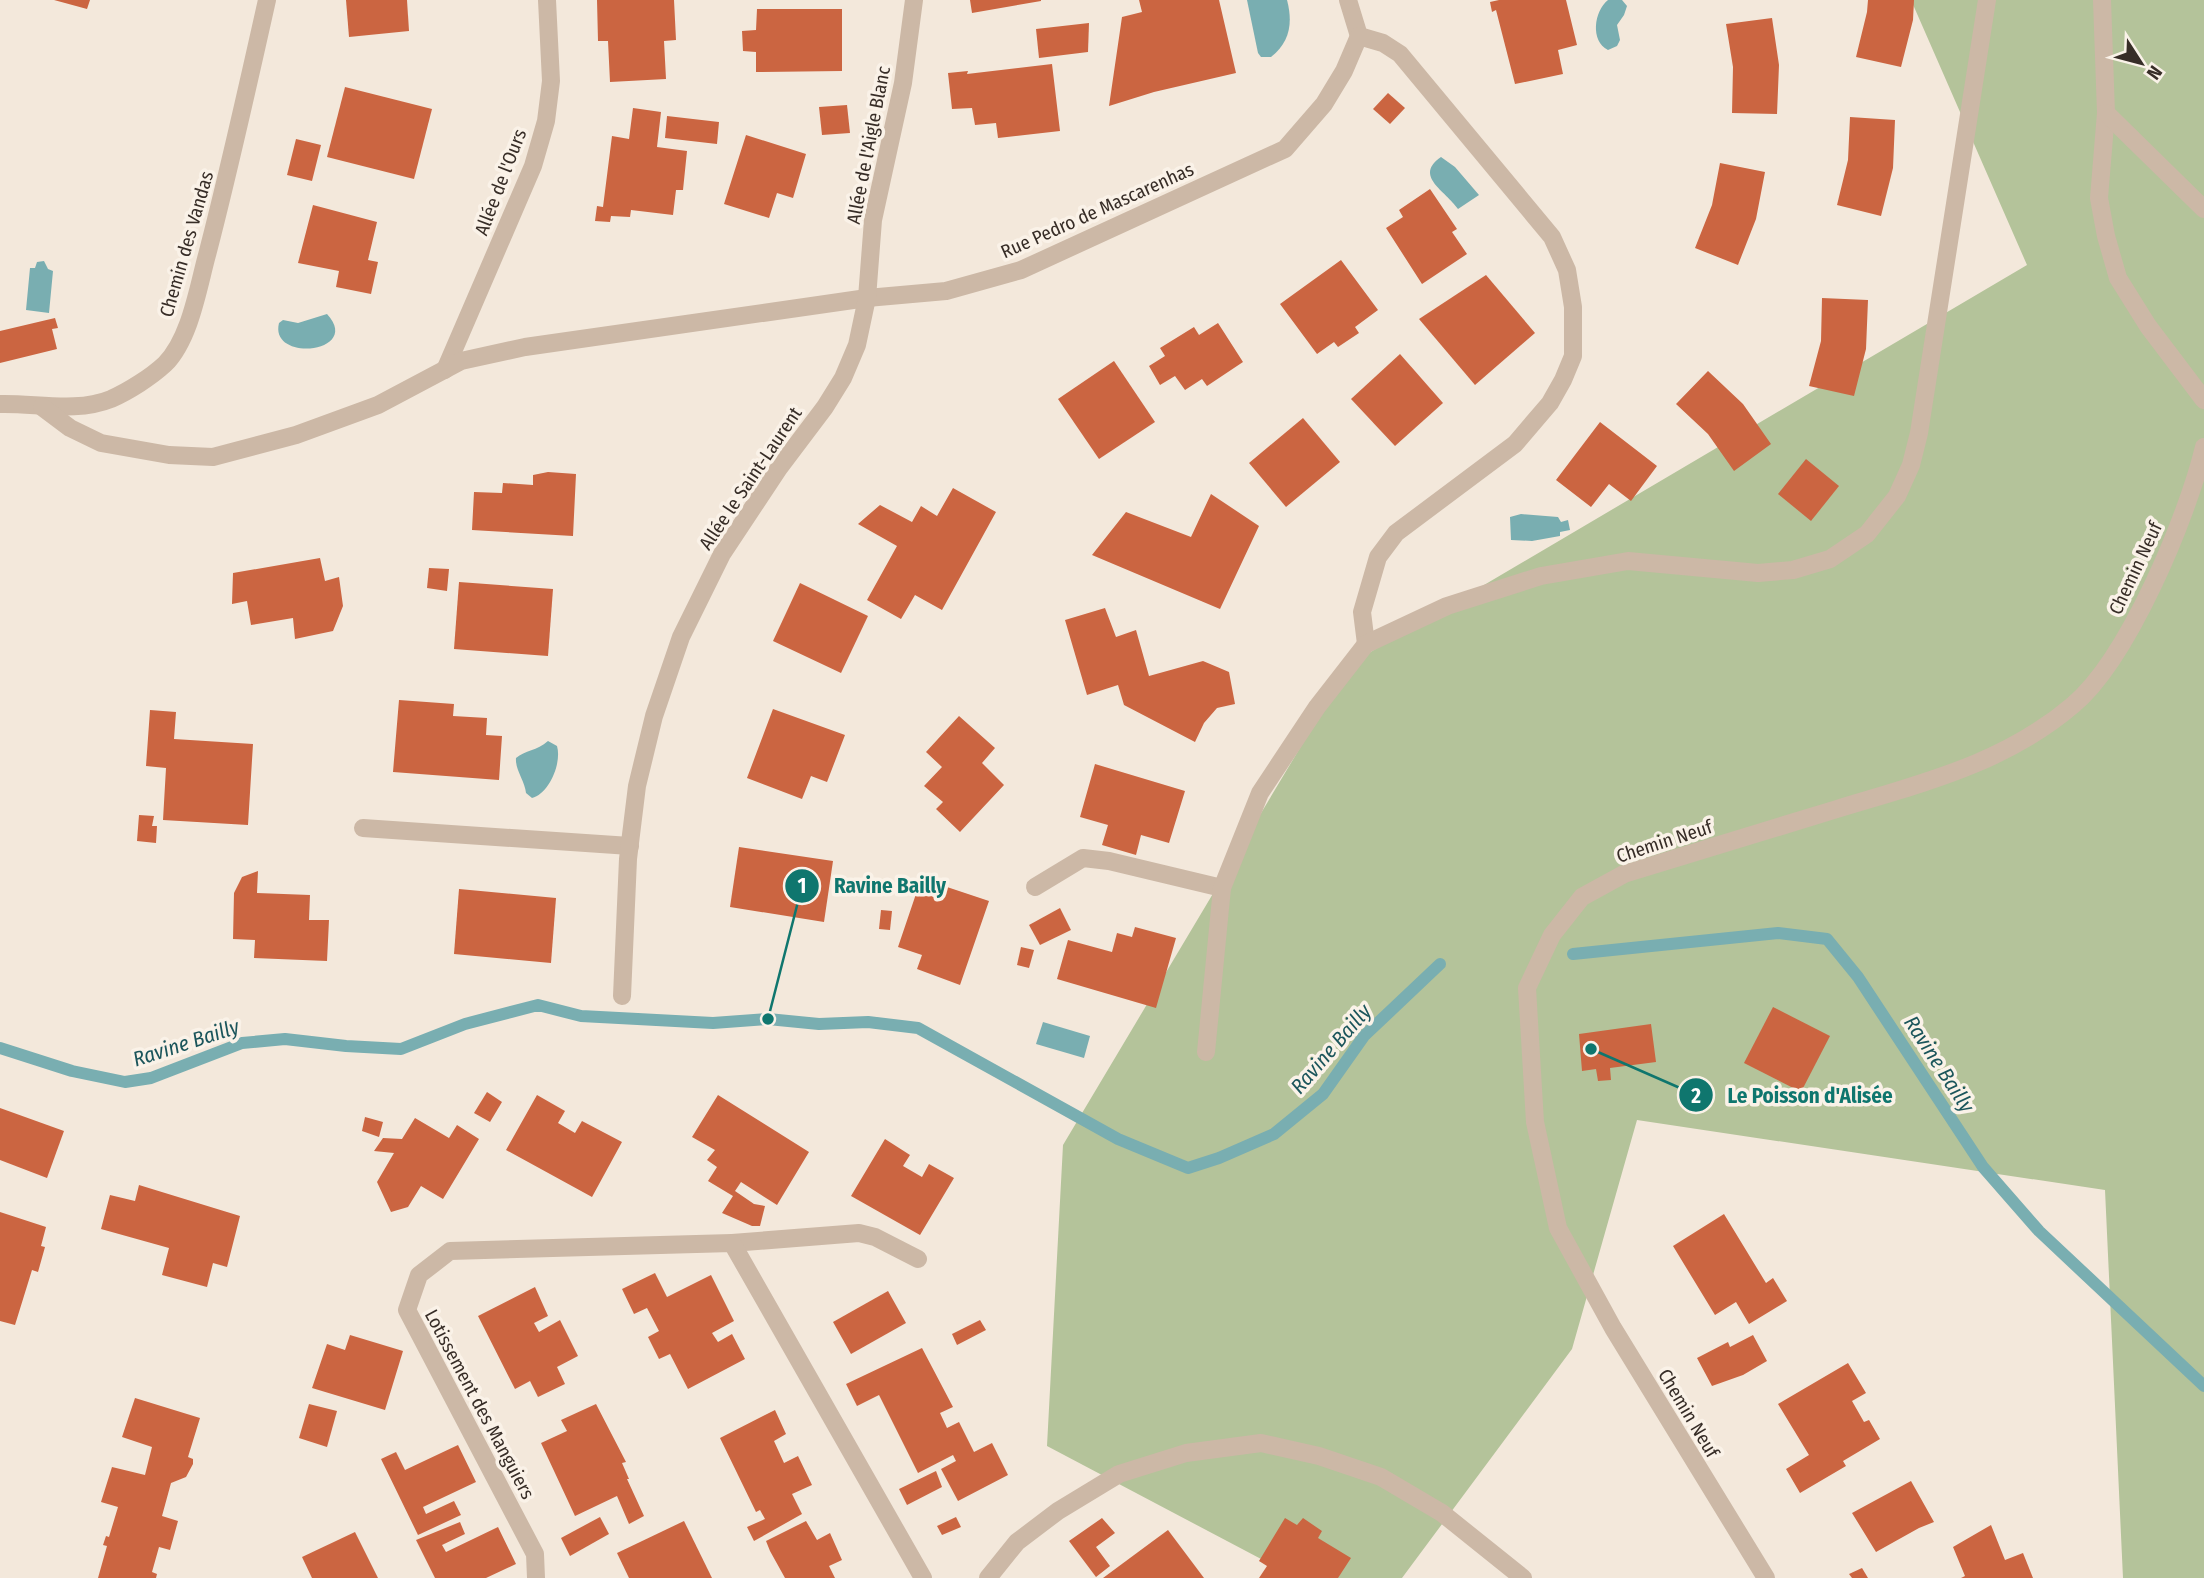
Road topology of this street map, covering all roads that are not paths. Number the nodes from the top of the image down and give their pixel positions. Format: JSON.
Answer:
{"nodes":[{"id":1,"x":267,"y":0,"type":"edge"},
{"id":2,"x":547,"y":0,"type":"edge"},
{"id":3,"x":914,"y":0,"type":"edge"},
{"id":4,"x":1348,"y":0,"type":"edge"},
{"id":5,"x":1987,"y":0,"type":"edge"},
{"id":6,"x":2102,"y":0,"type":"edge"},
{"id":7,"x":1359,"y":36,"type":"junction"},
{"id":8,"x":2106,"y":113,"type":"junction"},
{"id":9,"x":2204,"y":209,"type":"edge"},
{"id":10,"x":867,"y":298,"type":"junction"},
{"id":11,"x":445,"y":370,"type":"junction"},
{"id":12,"x":2204,"y":401,"type":"edge"},
{"id":13,"x":0,"y":404,"type":"edge"},
{"id":14,"x":42,"y":407,"type":"junction"},
{"id":15,"x":2204,"y":447,"type":"edge"},
{"id":16,"x":1366,"y":644,"type":"junction"},
{"id":17,"x":363,"y":828,"type":"dead end"},
{"id":18,"x":630,"y":846,"type":"junction"},
{"id":19,"x":1035,"y":887,"type":"dead end"},
{"id":20,"x":1222,"y":888,"type":"junction"},
{"id":21,"x":622,"y":996,"type":"dead end"},
{"id":22,"x":1206,"y":1052,"type":"dead end"},
{"id":23,"x":732,"y":1244,"type":"junction"},
{"id":24,"x":918,"y":1259,"type":"dead end"},
{"id":25,"x":536,"y":1578,"type":"edge"},
{"id":26,"x":923,"y":1578,"type":"edge"},
{"id":27,"x":988,"y":1578,"type":"edge"},
{"id":28,"x":1523,"y":1578,"type":"edge"},
{"id":29,"x":1766,"y":1578,"type":"edge"}],
"edges":[{"from":1,"to":14,"type":"street","name":"Chemin des Vandas"},
{"from":2,"to":11,"type":"street","name":"Allée de l'Ours"},
{"from":3,"to":10,"type":"street","name":"Allée de l'Aigle Blanc"},
{"from":4,"to":7,"type":"street"},
{"from":5,"to":16,"type":"street"},
{"from":6,"to":8,"type":"street"},
{"from":7,"to":10,"type":"street","name":"Rue Pedro de Mascarenhas"},
{"from":7,"to":16,"type":"street"},
{"from":8,"to":9,"type":"street"},
{"from":8,"to":12,"type":"street"},
{"from":10,"to":11,"type":"street","name":"Rue Pedro de Mascarenhas"},
{"from":10,"to":18,"type":"street","name":"Allée le Saint-Laurent"},
{"from":11,"to":14,"type":"street","name":"Rue Pedro de Mascarenhas"},
{"from":13,"to":14,"type":"street","name":"Chemin des Vandas"},
{"from":15,"to":29,"type":"street","name":"Chemin Neuf"},
{"from":16,"to":20,"type":"street"},
{"from":17,"to":18,"type":"street"},
{"from":18,"to":21,"type":"street","name":"Allée le Saint-Laurent"},
{"from":19,"to":20,"type":"street"},
{"from":20,"to":22,"type":"street"},
{"from":23,"to":24,"type":"street","name":"Lotissement des Manguiers"},
{"from":23,"to":25,"type":"street","name":"Lotissement des Manguiers"},
{"from":23,"to":26,"type":"street"},
{"from":27,"to":28,"type":"street"}]}
